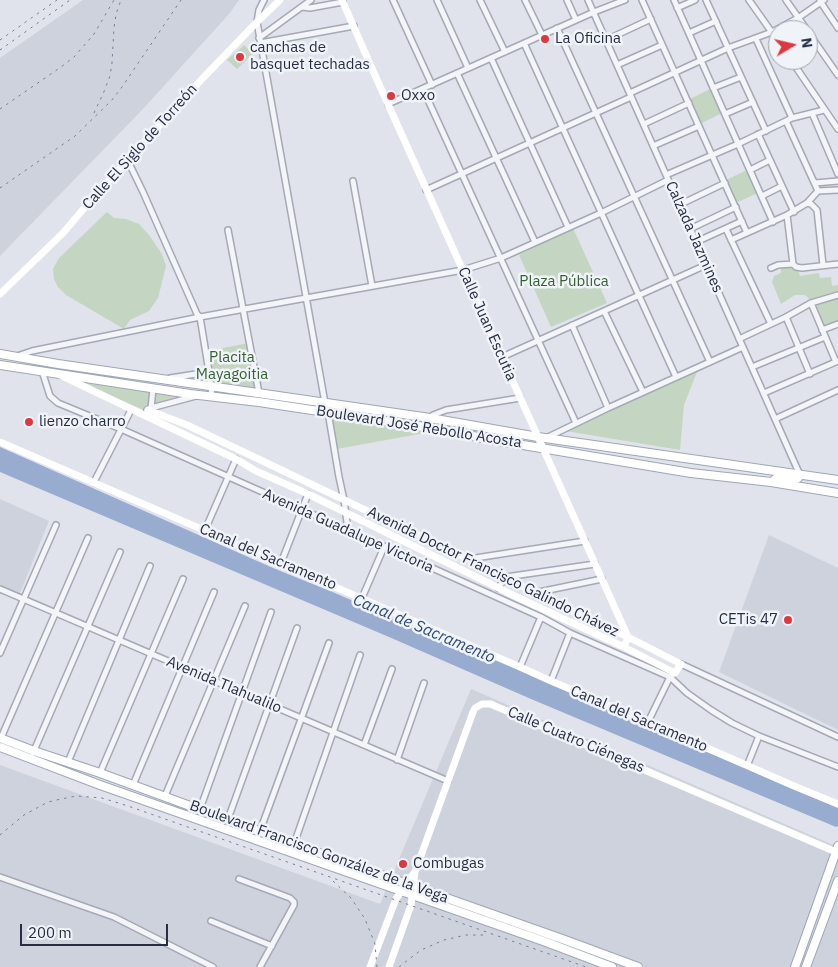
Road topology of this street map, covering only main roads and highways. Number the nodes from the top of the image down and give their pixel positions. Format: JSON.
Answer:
{"nodes":[{"id":1,"x":0,"y":354,"type":"edge"},
{"id":2,"x":0,"y":365,"type":"edge"},
{"id":3,"x":325,"y":403,"type":"junction"},
{"id":4,"x":285,"y":406,"type":"junction"},
{"id":5,"x":718,"y":463,"type":"junction"},
{"id":6,"x":685,"y":472,"type":"junction"},
{"id":7,"x":800,"y":475,"type":"junction"},
{"id":8,"x":838,"y":480,"type":"edge"},
{"id":9,"x":771,"y":482,"type":"junction"},
{"id":10,"x":838,"y":493,"type":"edge"},
{"id":11,"x":0,"y":738,"type":"edge"},
{"id":12,"x":0,"y":748,"type":"edge"},
{"id":13,"x":33,"y":755,"type":"junction"},
{"id":14,"x":837,"y":849,"type":"edge"},
{"id":15,"x":826,"y":878,"type":"junction"},
{"id":16,"x":838,"y":881,"type":"edge"},
{"id":17,"x":634,"y":966,"type":"edge"},
{"id":18,"x":612,"y":967,"type":"edge"},
{"id":19,"x":795,"y":967,"type":"edge"},
{"id":20,"x":806,"y":967,"type":"edge"}],
"edges":[{"from":1,"to":3,"type":"main road","name":"Boulevard José Rebollo Acosta"},
{"from":2,"to":4,"type":"main road","name":"Boulevard José Rebollo Acosta"},
{"from":3,"to":4,"type":"main road"},
{"from":3,"to":5,"type":"main road","name":"Boulevard José Rebollo Acosta"},
{"from":4,"to":6,"type":"main road","name":"Boulevard José Rebollo Acosta"},
{"from":5,"to":6,"type":"main road"},
{"from":5,"to":7,"type":"main road","name":"Boulevard José Rebollo Acosta"},
{"from":6,"to":9,"type":"main road","name":"Boulevard José Rebollo Acosta"},
{"from":7,"to":8,"type":"main road","name":"Boulevard José Rebollo Acosta"},
{"from":7,"to":9,"type":"main road"},
{"from":9,"to":10,"type":"main road","name":"Boulevard José Rebollo Acosta"},
{"from":11,"to":13,"type":"main road","name":"Boulevard Francisco González de la Vega"},
{"from":12,"to":13,"type":"main road","name":"Boulevard Francisco González de la Vega"},
{"from":13,"to":17,"type":"main road","name":"Boulevard Francisco González de la Vega"},
{"from":13,"to":18,"type":"main road","name":"Boulevard Francisco González de la Vega"},
{"from":14,"to":15,"type":"main road"},
{"from":15,"to":16,"type":"main road"},
{"from":15,"to":19,"type":"main road"},
{"from":16,"to":20,"type":"main road"}]}
